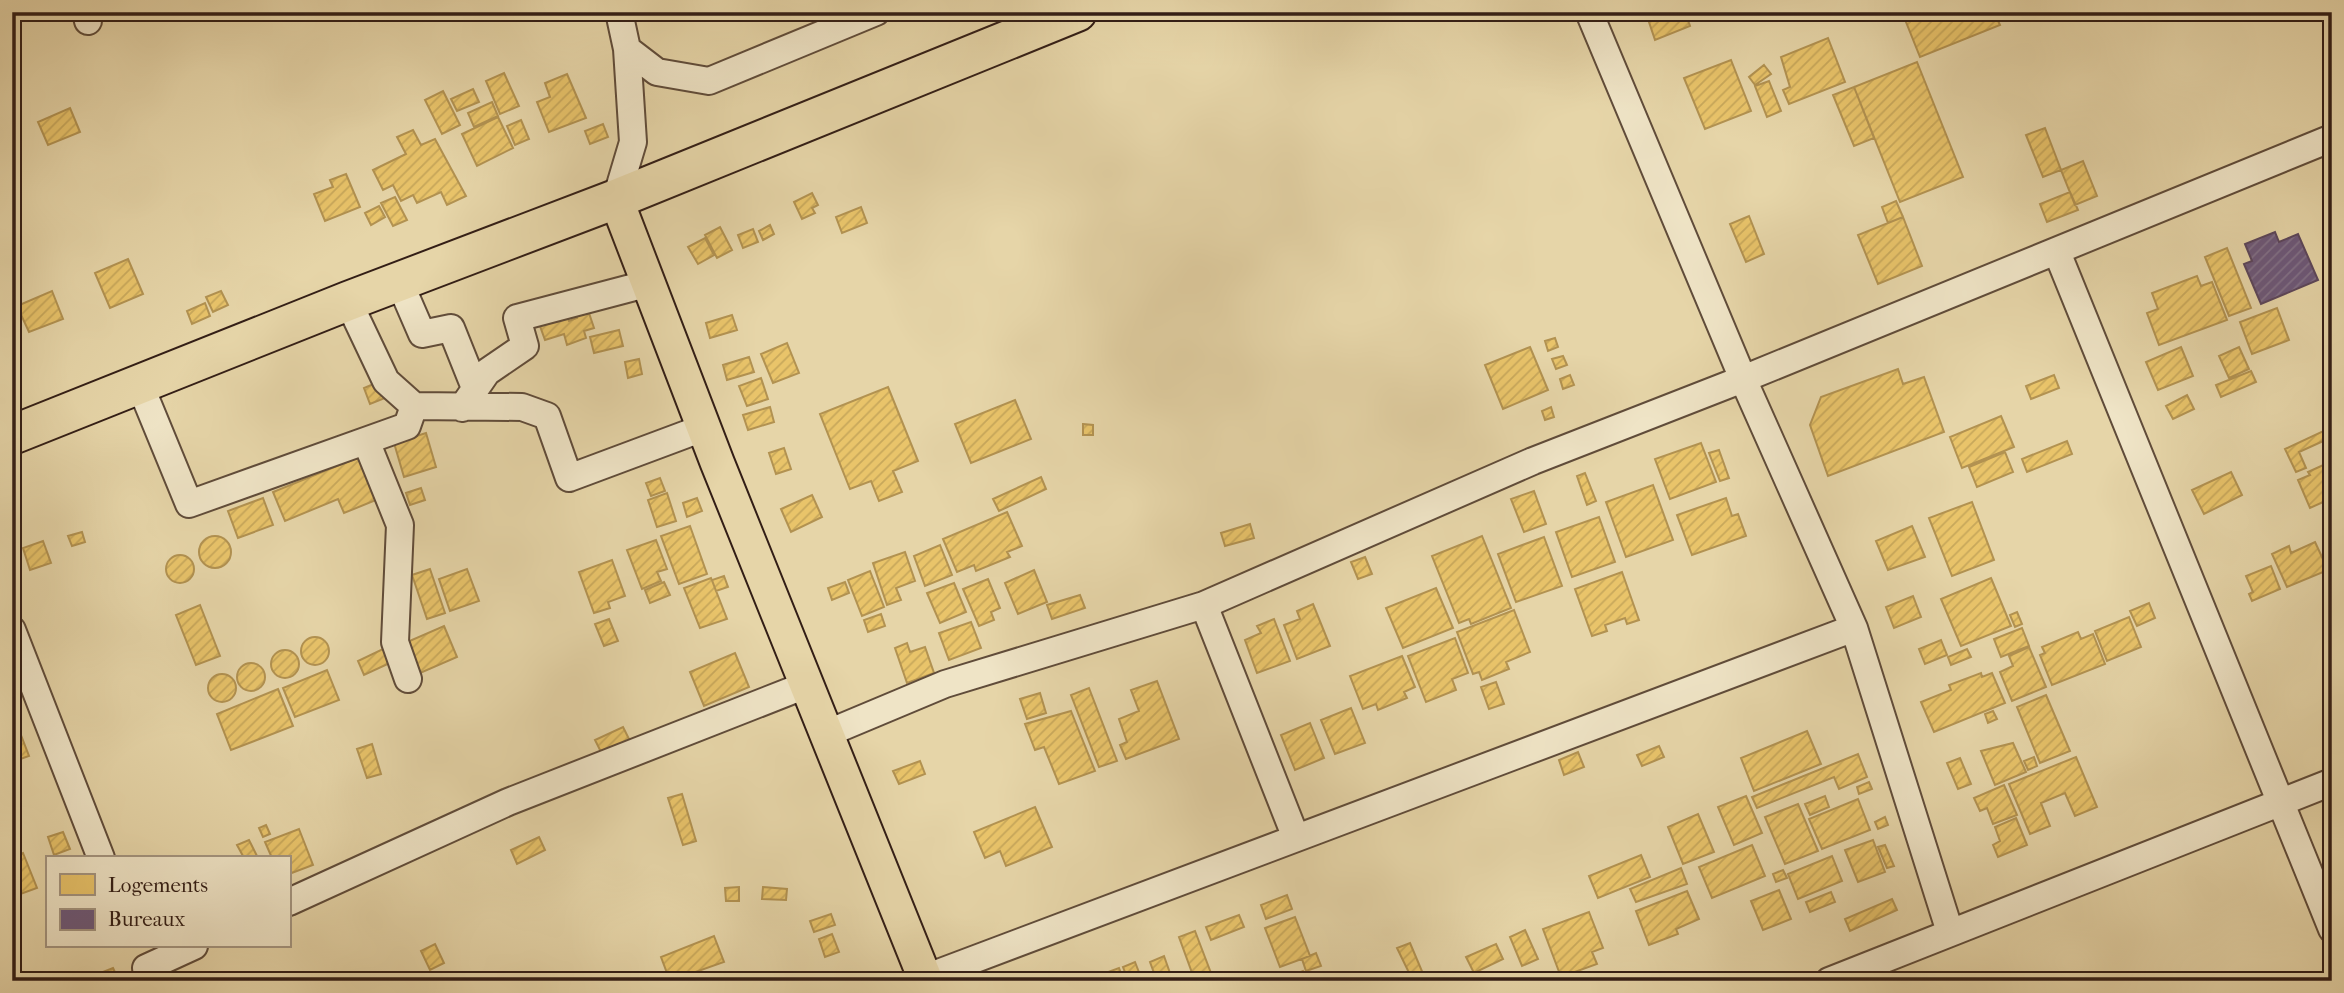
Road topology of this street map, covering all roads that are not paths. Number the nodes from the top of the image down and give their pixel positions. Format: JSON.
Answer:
{"nodes":[{"id":1,"x":620,"y":12,"type":"edge"},
{"id":2,"x":876,"y":12,"type":"edge"},
{"id":3,"x":1077,"y":12,"type":"edge"},
{"id":4,"x":1589,"y":12,"type":"edge"},
{"id":5,"x":1024,"y":23,"type":"edge"},
{"id":6,"x":626,"y":49,"type":"junction"},
{"id":7,"x":2332,"y":138,"type":"edge"},
{"id":8,"x":615,"y":199,"type":"junction"},
{"id":9,"x":2057,"y":252,"type":"junction"},
{"id":10,"x":399,"y":281,"type":"junction"},
{"id":11,"x":646,"y":284,"type":"junction"},
{"id":12,"x":348,"y":301,"type":"junction"},
{"id":13,"x":1743,"y":379,"type":"junction"},
{"id":14,"x":140,"y":385,"type":"junction"},
{"id":15,"x":468,"y":398,"type":"junction"},
{"id":16,"x":414,"y":406,"type":"junction"},
{"id":17,"x":703,"y":428,"type":"junction"},
{"id":18,"x":12,"y":435,"type":"edge"},
{"id":19,"x":366,"y":441,"type":"junction"},
{"id":20,"x":1204,"y":605,"type":"junction"},
{"id":21,"x":1854,"y":628,"type":"junction"},
{"id":22,"x":12,"y":630,"type":"edge"},
{"id":23,"x":408,"y":679,"type":"dead end"},
{"id":24,"x":806,"y":685,"type":"junction"},
{"id":25,"x":828,"y":733,"type":"junction"},
{"id":26,"x":2332,"y":782,"type":"edge"},
{"id":27,"x":2282,"y":804,"type":"junction"},
{"id":28,"x":1296,"y":838,"type":"junction"},
{"id":29,"x":100,"y":856,"type":"edge"},
{"id":30,"x":290,"y":902,"type":"edge"},
{"id":31,"x":2332,"y":929,"type":"edge"},
{"id":32,"x":1950,"y":932,"type":"junction"},
{"id":33,"x":189,"y":948,"type":"edge"},
{"id":34,"x":145,"y":965,"type":"edge"},
{"id":35,"x":926,"y":979,"type":"edge"},
{"id":36,"x":1829,"y":981,"type":"edge"}],
"edges":[{"from":1,"to":6,"type":"street"},
{"from":2,"to":6,"type":"street"},
{"from":3,"to":5,"type":"highway"},
{"from":4,"to":13,"type":"street"},
{"from":5,"to":8,"type":"highway"},
{"from":6,"to":8,"type":"street"},
{"from":7,"to":9,"type":"street"},
{"from":8,"to":10,"type":"highway"},
{"from":8,"to":11,"type":"main road"},
{"from":9,"to":13,"type":"street"},
{"from":9,"to":27,"type":"street"},
{"from":10,"to":12,"type":"highway"},
{"from":10,"to":15,"type":"street"},
{"from":11,"to":15,"type":"street"},
{"from":11,"to":17,"type":"main road"},
{"from":12,"to":14,"type":"highway"},
{"from":12,"to":16,"type":"street"},
{"from":13,"to":20,"type":"street"},
{"from":13,"to":21,"type":"street"},
{"from":14,"to":18,"type":"highway"},
{"from":14,"to":19,"type":"street"},
{"from":15,"to":16,"type":"street"},
{"from":15,"to":17,"type":"street"},
{"from":16,"to":19,"type":"street"},
{"from":17,"to":24,"type":"main road"},
{"from":19,"to":23,"type":"street"},
{"from":20,"to":25,"type":"street"},
{"from":20,"to":28,"type":"street"},
{"from":21,"to":28,"type":"street"},
{"from":21,"to":32,"type":"street"},
{"from":22,"to":29,"type":"street"},
{"from":24,"to":25,"type":"main road"},
{"from":24,"to":30,"type":"street"},
{"from":25,"to":35,"type":"main road"},
{"from":26,"to":27,"type":"street"},
{"from":27,"to":31,"type":"street"},
{"from":27,"to":32,"type":"street"},
{"from":28,"to":35,"type":"street"},
{"from":32,"to":36,"type":"street"},
{"from":33,"to":34,"type":"street"}]}
